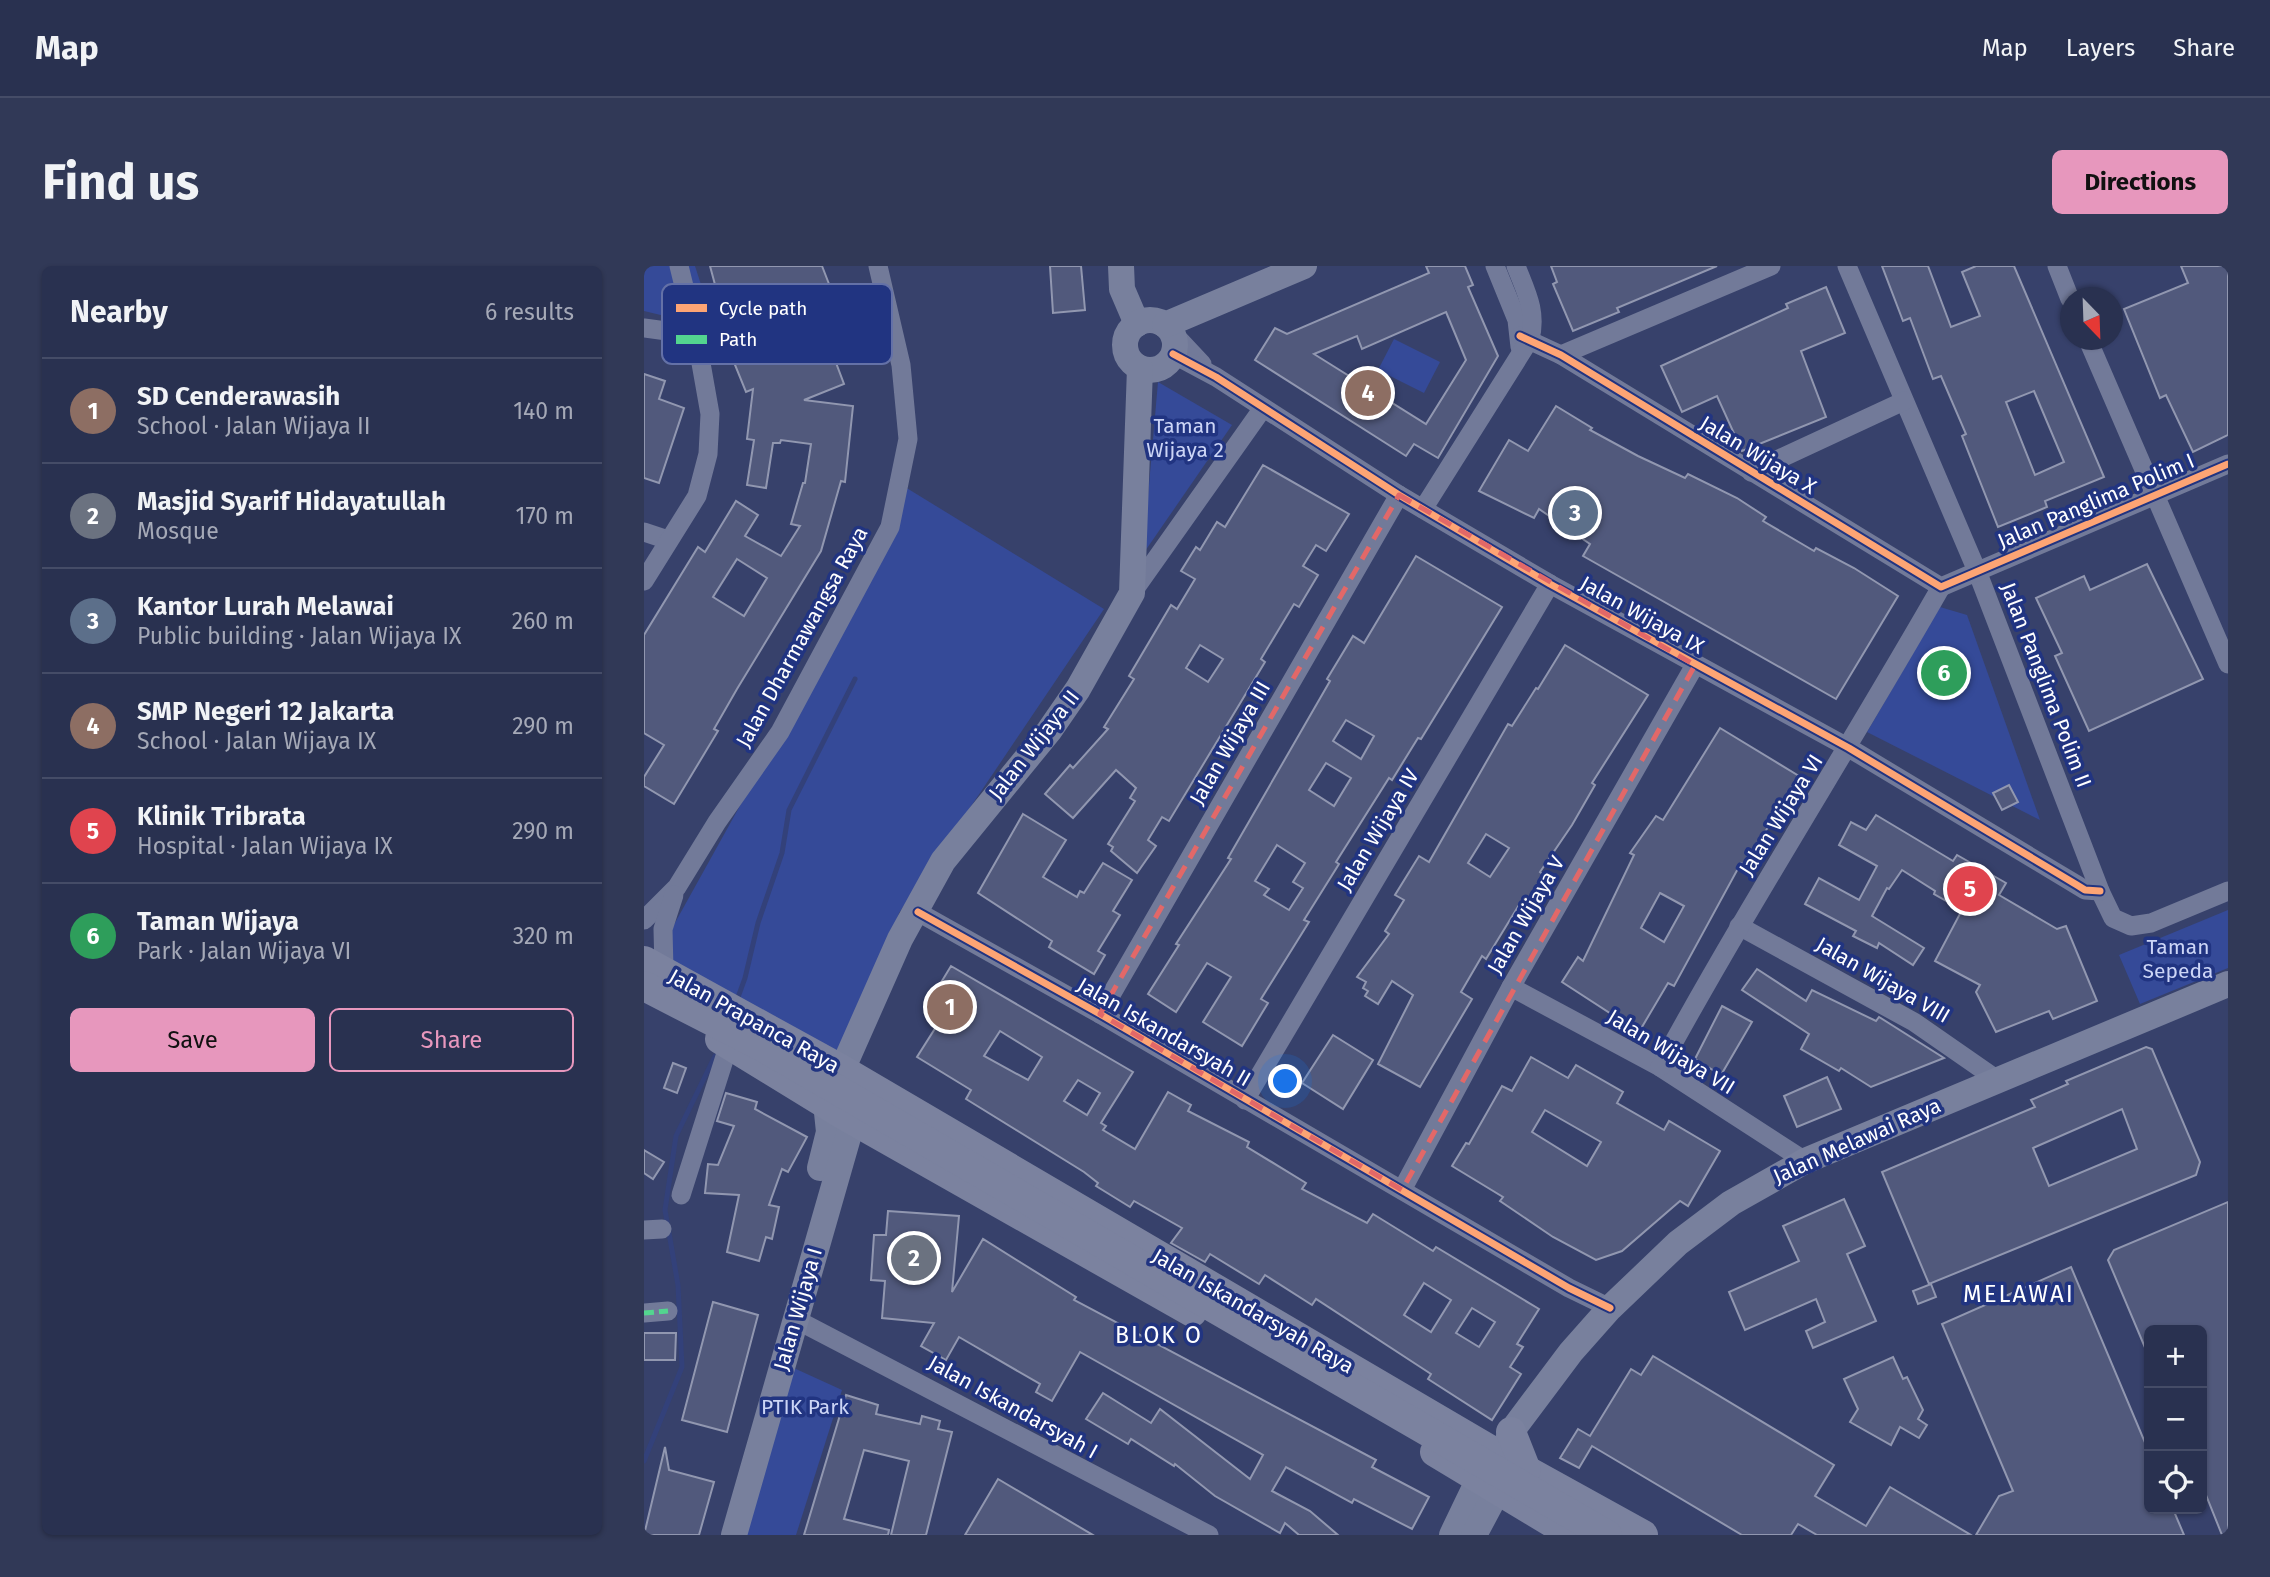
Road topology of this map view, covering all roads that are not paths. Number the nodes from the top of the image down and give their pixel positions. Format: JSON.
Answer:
{"nodes":[{"id":1,"x":678,"y":266,"type":"edge"},
{"id":2,"x":878,"y":266,"type":"edge"},
{"id":3,"x":1121,"y":266,"type":"edge"},
{"id":4,"x":1304,"y":266,"type":"edge"},
{"id":5,"x":1495,"y":266,"type":"edge"},
{"id":6,"x":1517,"y":266,"type":"edge"},
{"id":7,"x":1771,"y":266,"type":"edge"},
{"id":8,"x":1847,"y":266,"type":"edge"},
{"id":9,"x":2056,"y":266,"type":"edge"},
{"id":10,"x":683,"y":284,"type":"edge"},
{"id":11,"x":882,"y":284,"type":"edge"},
{"id":12,"x":2065,"y":287,"type":"edge"},
{"id":13,"x":1137,"y":324,"type":"junction"},
{"id":14,"x":892,"y":326,"type":"edge"},
{"id":15,"x":644,"y":328,"type":"edge"},
{"id":16,"x":662,"y":330,"type":"edge"},
{"id":17,"x":1170,"y":337,"type":"junction"},
{"id":18,"x":1525,"y":337,"type":"junction"},
{"id":19,"x":2092,"y":350,"type":"edge"},
{"id":20,"x":1562,"y":355,"type":"junction"},
{"id":21,"x":701,"y":364,"type":"edge"},
{"id":22,"x":1140,"y":368,"type":"junction"},
{"id":23,"x":1904,"y":401,"type":"junction"},
{"id":24,"x":1263,"y":408,"type":"junction"},
{"id":25,"x":2228,"y":464,"type":"edge"},
{"id":26,"x":1751,"y":472,"type":"junction"},
{"id":27,"x":1399,"y":495,"type":"junction"},
{"id":28,"x":2154,"y":496,"type":"junction"},
{"id":29,"x":1423,"y":509,"type":"junction"},
{"id":30,"x":644,"y":532,"type":"edge"},
{"id":31,"x":668,"y":540,"type":"junction"},
{"id":32,"x":1978,"y":571,"type":"junction"},
{"id":33,"x":644,"y":581,"type":"edge"},
{"id":34,"x":1550,"y":584,"type":"junction"},
{"id":35,"x":1941,"y":587,"type":"junction"},
{"id":36,"x":1132,"y":593,"type":"junction"},
{"id":37,"x":2228,"y":664,"type":"edge"},
{"id":38,"x":1695,"y":665,"type":"junction"},
{"id":39,"x":1849,"y":748,"type":"junction"},
{"id":40,"x":677,"y":887,"type":"junction"},
{"id":41,"x":2100,"y":891,"type":"junction"},
{"id":42,"x":2228,"y":891,"type":"edge"},
{"id":43,"x":923,"y":906,"type":"junction"},
{"id":44,"x":644,"y":920,"type":"edge"},
{"id":45,"x":1739,"y":926,"type":"junction"},
{"id":46,"x":651,"y":972,"type":"edge"},
{"id":47,"x":2228,"y":984,"type":"edge"},
{"id":48,"x":1511,"y":987,"type":"junction"},
{"id":49,"x":644,"y":1000,"type":"edge"},
{"id":50,"x":1100,"y":1014,"type":"junction"},
{"id":51,"x":729,"y":1044,"type":"junction"},
{"id":52,"x":1660,"y":1067,"type":"junction"},
{"id":53,"x":1999,"y":1081,"type":"junction"},
{"id":54,"x":863,"y":1083,"type":"junction"},
{"id":55,"x":1245,"y":1100,"type":"junction"},
{"id":56,"x":826,"y":1103,"type":"junction"},
{"id":57,"x":852,"y":1119,"type":"junction"},
{"id":58,"x":1805,"y":1161,"type":"junction"},
{"id":59,"x":1402,"y":1190,"type":"junction"},
{"id":60,"x":681,"y":1195,"type":"dead end"},
{"id":61,"x":1609,"y":1308,"type":"junction"},
{"id":62,"x":668,"y":1311,"type":"dead end"},
{"id":63,"x":644,"y":1314,"type":"edge"},
{"id":64,"x":796,"y":1319,"type":"junction"},
{"id":65,"x":1507,"y":1452,"type":"junction"},
{"id":66,"x":1489,"y":1485,"type":"junction"},
{"id":67,"x":720,"y":1535,"type":"edge"},
{"id":68,"x":734,"y":1535,"type":"edge"},
{"id":69,"x":1209,"y":1535,"type":"edge"},
{"id":70,"x":1452,"y":1535,"type":"edge"},
{"id":71,"x":1474,"y":1535,"type":"edge"},
{"id":72,"x":1573,"y":1535,"type":"edge"},
{"id":73,"x":1607,"y":1535,"type":"edge"},
{"id":74,"x":1643,"y":1535,"type":"edge"}],
"edges":[{"from":1,"to":10,"type":"street"},
{"from":2,"to":11,"type":"street","name":"Jalan Dharmawangsa Raya"},
{"from":3,"to":13,"type":"main road"},
{"from":4,"to":17,"type":"main road"},
{"from":5,"to":18,"type":"street"},
{"from":6,"to":18,"type":"street"},
{"from":7,"to":20,"type":"street"},
{"from":8,"to":23,"type":"street","name":"Jalan Panglima Polim II"},
{"from":9,"to":12,"type":"street"},
{"from":13,"to":17,"type":"main road"},
{"from":13,"to":22,"type":"main road"},
{"from":14,"to":40,"type":"street","name":"Jalan Dharmawangsa Raya"},
{"from":15,"to":16,"type":"street"},
{"from":17,"to":22,"type":"main road"},
{"from":17,"to":24,"type":"street","name":"Jalan Wijaya IX"},
{"from":18,"to":20,"type":"street","name":"Jalan Wijaya X"},
{"from":18,"to":29,"type":"street"},
{"from":19,"to":28,"type":"street"},
{"from":20,"to":26,"type":"street","name":"Jalan Wijaya X"},
{"from":21,"to":31,"type":"street"},
{"from":22,"to":36,"type":"main road","name":"Jalan Wijaya II"},
{"from":23,"to":26,"type":"street"},
{"from":23,"to":32,"type":"street","name":"Jalan Panglima Polim II"},
{"from":24,"to":27,"type":"street","name":"Jalan Wijaya IX"},
{"from":24,"to":36,"type":"street","name":"Jalan Wijaya II"},
{"from":25,"to":28,"type":"street","name":"Jalan Panglima Polim I"},
{"from":26,"to":35,"type":"street","name":"Jalan Wijaya X"},
{"from":27,"to":29,"type":"street","name":"Jalan Wijaya IX"},
{"from":27,"to":50,"type":"street","name":"Jalan Wijaya III"},
{"from":28,"to":32,"type":"street","name":"Jalan Panglima Polim I"},
{"from":28,"to":37,"type":"street"},
{"from":29,"to":34,"type":"street","name":"Jalan Wijaya IX"},
{"from":30,"to":31,"type":"street"},
{"from":31,"to":33,"type":"street"},
{"from":32,"to":35,"type":"street"},
{"from":32,"to":41,"type":"street","name":"Jalan Panglima Polim II"},
{"from":34,"to":38,"type":"street","name":"Jalan Wijaya IX"},
{"from":34,"to":55,"type":"street","name":"Jalan Wijaya IV"},
{"from":35,"to":39,"type":"street","name":"Jalan Wijaya VI"},
{"from":36,"to":43,"type":"main road","name":"Jalan Wijaya II"},
{"from":38,"to":39,"type":"street","name":"Jalan Wijaya IX"},
{"from":38,"to":48,"type":"street","name":"Jalan Wijaya V"},
{"from":39,"to":41,"type":"street","name":"Jalan Wijaya IX"},
{"from":39,"to":45,"type":"street","name":"Jalan Wijaya VI"},
{"from":40,"to":44,"type":"street","name":"Jalan Dharmawangsa Raya"},
{"from":40,"to":46,"type":"street","name":"Jalan Dharmawangsa Raya"},
{"from":41,"to":42,"type":"street"},
{"from":43,"to":50,"type":"street","name":"Jalan Iskandarsyah II"},
{"from":43,"to":54,"type":"main road","name":"Jalan Wijaya II"},
{"from":43,"to":54,"type":"main road","name":"Jalan Wijaya II"},
{"from":45,"to":52,"type":"street","name":"Jalan Wijaya VI"},
{"from":45,"to":53,"type":"street","name":"Jalan Wijaya VIII"},
{"from":46,"to":54,"type":"main road","name":"Jalan Prapanca Raya"},
{"from":46,"to":73,"type":"main road","bridge":true},
{"from":47,"to":53,"type":"main road","name":"Jalan Melawai Raya"},
{"from":48,"to":52,"type":"street","name":"Jalan Wijaya VII"},
{"from":48,"to":59,"type":"street","name":"Jalan Wijaya V"},
{"from":49,"to":51,"type":"main road","name":"Jalan Prapanca Raya"},
{"from":50,"to":55,"type":"street","name":"Jalan Iskandarsyah II"},
{"from":51,"to":56,"type":"main road","name":"Jalan Prapanca Raya"},
{"from":51,"to":60,"type":"street"},
{"from":52,"to":58,"type":"street","name":"Jalan Wijaya VII"},
{"from":53,"to":58,"type":"main road","name":"Jalan Melawai Raya"},
{"from":54,"to":57,"type":"main road","name":"Jalan Wijaya I"},
{"from":54,"to":65,"type":"main road","name":"Jalan Iskandarsyah Raya"},
{"from":55,"to":59,"type":"street","name":"Jalan Iskandarsyah II"},
{"from":56,"to":57,"type":"main road","name":"Jalan Prapanca Raya"},
{"from":56,"to":67,"type":"main road","name":"Jalan Wijaya I"},
{"from":57,"to":64,"type":"main road","name":"Jalan Wijaya I"},
{"from":57,"to":66,"type":"main road","name":"Jalan Iskandarsyah Raya"},
{"from":58,"to":61,"type":"main road","name":"Jalan Melawai Raya"},
{"from":59,"to":61,"type":"street","name":"Jalan Iskandarsyah II"},
{"from":61,"to":65,"type":"main road","name":"Jalan Melawai Raya"},
{"from":62,"to":63,"type":"street"},
{"from":64,"to":68,"type":"main road","name":"Jalan Wijaya I"},
{"from":64,"to":69,"type":"street","name":"Jalan Iskandarsyah I"},
{"from":65,"to":66,"type":"main road","name":"Jalan Melawai Raya"},
{"from":65,"to":74,"type":"main road","name":"Jalan Iskandarsyah Raya"},
{"from":66,"to":70,"type":"main road"},
{"from":66,"to":71,"type":"main road"},
{"from":66,"to":72,"type":"main road","name":"Jalan Iskandarsyah Raya"}]}
